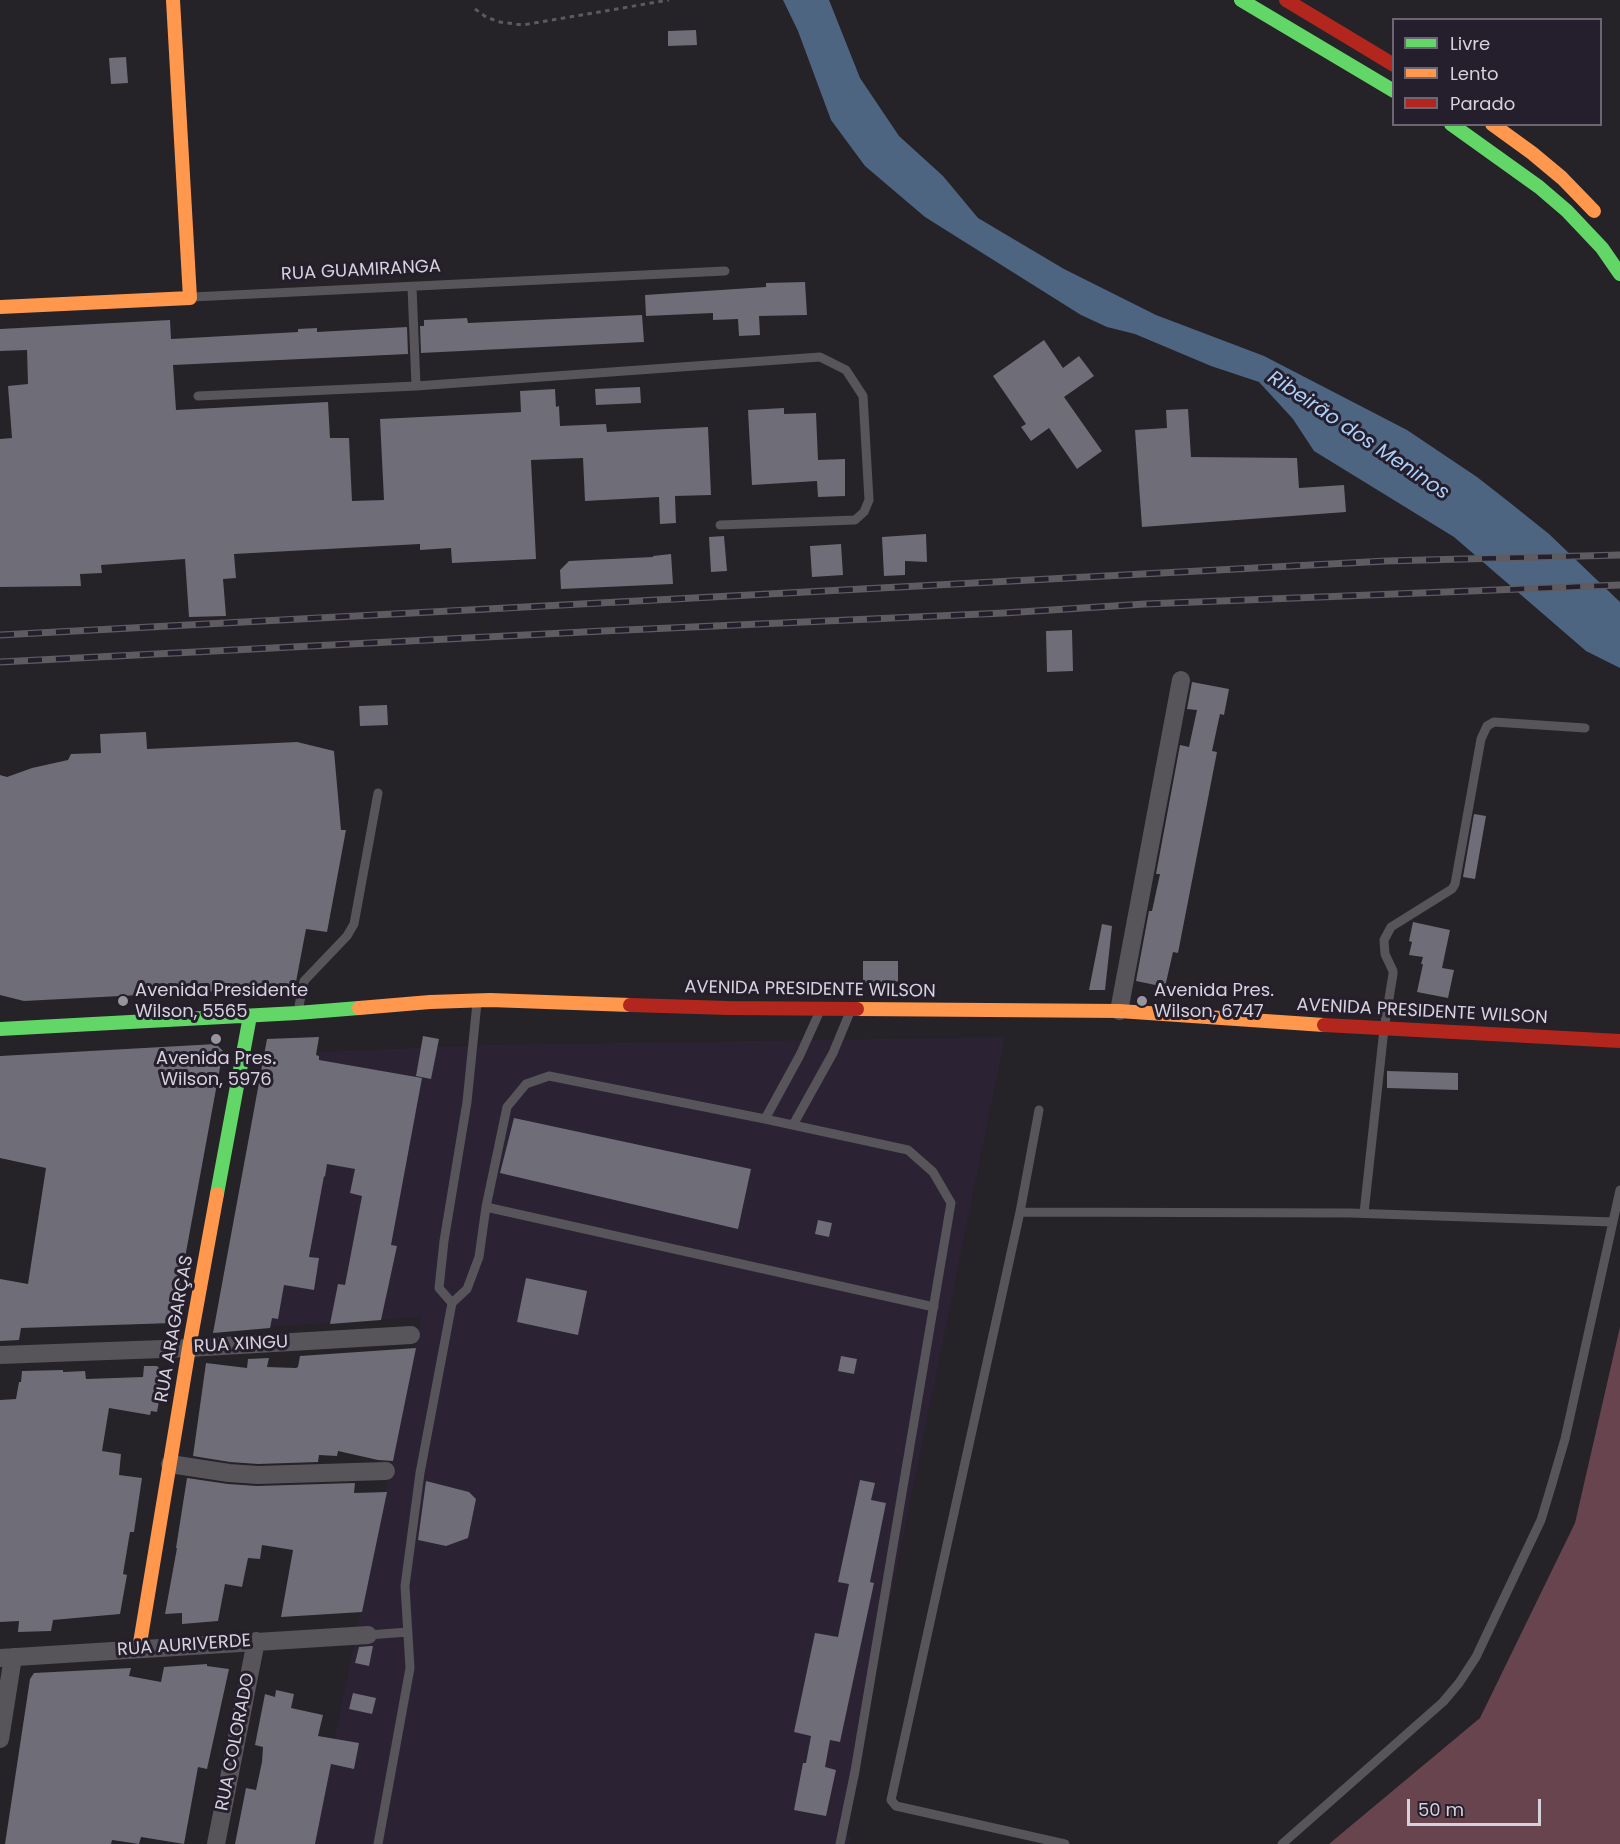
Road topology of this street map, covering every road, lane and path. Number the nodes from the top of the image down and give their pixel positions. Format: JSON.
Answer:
{"nodes":[{"id":1,"x":172,"y":0,"type":"edge"},
{"id":2,"x":669,"y":0,"type":"edge"},
{"id":3,"x":1241,"y":0,"type":"edge"},
{"id":4,"x":1286,"y":0,"type":"edge"},
{"id":5,"x":475,"y":9,"type":"dead end"},
{"id":6,"x":1392,"y":64,"type":"edge"},
{"id":7,"x":1392,"y":90,"type":"edge"},
{"id":8,"x":1454,"y":126,"type":"edge"},
{"id":9,"x":1495,"y":126,"type":"edge"},
{"id":10,"x":1606,"y":225,"type":"dead end"},
{"id":11,"x":725,"y":272,"type":"dead end"},
{"id":12,"x":1620,"y":274,"type":"edge"},
{"id":13,"x":412,"y":287,"type":"junction"},
{"id":14,"x":190,"y":297,"type":"junction"},
{"id":15,"x":0,"y":308,"type":"edge"},
{"id":16,"x":416,"y":386,"type":"junction"},
{"id":17,"x":198,"y":396,"type":"dead end"},
{"id":18,"x":720,"y":525,"type":"dead end"},
{"id":19,"x":1181,"y":680,"type":"dead end"},
{"id":20,"x":1585,"y":728,"type":"dead end"},
{"id":21,"x":378,"y":793,"type":"dead end"},
{"id":22,"x":477,"y":1000,"type":"junction"},
{"id":23,"x":822,"y":1008,"type":"junction"},
{"id":24,"x":851,"y":1008,"type":"junction"},
{"id":25,"x":1119,"y":1011,"type":"junction"},
{"id":26,"x":297,"y":1013,"type":"junction"},
{"id":27,"x":250,"y":1016,"type":"junction"},
{"id":28,"x":0,"y":1029,"type":"edge"},
{"id":29,"x":1384,"y":1029,"type":"junction"},
{"id":30,"x":1620,"y":1041,"type":"edge"},
{"id":31,"x":1039,"y":1110,"type":"dead end"},
{"id":32,"x":765,"y":1119,"type":"junction"},
{"id":33,"x":793,"y":1125,"type":"junction"},
{"id":34,"x":1620,"y":1190,"type":"edge"},
{"id":35,"x":486,"y":1207,"type":"junction"},
{"id":36,"x":1020,"y":1212,"type":"junction"},
{"id":37,"x":1364,"y":1213,"type":"junction"},
{"id":38,"x":1613,"y":1222,"type":"junction"},
{"id":39,"x":452,"y":1303,"type":"junction"},
{"id":40,"x":934,"y":1306,"type":"junction"},
{"id":41,"x":411,"y":1335,"type":"dead end"},
{"id":42,"x":189,"y":1348,"type":"junction"},
{"id":43,"x":0,"y":1355,"type":"edge"},
{"id":44,"x":170,"y":1464,"type":"junction"},
{"id":45,"x":386,"y":1471,"type":"dead end"},
{"id":46,"x":408,"y":1632,"type":"junction"},
{"id":47,"x":368,"y":1635,"type":"joint"},
{"id":48,"x":256,"y":1641,"type":"junction"},
{"id":49,"x":139,"y":1649,"type":"junction"},
{"id":50,"x":6,"y":1657,"type":"edge"},
{"id":51,"x":0,"y":1739,"type":"edge"},
{"id":52,"x":216,"y":1844,"type":"edge"},
{"id":53,"x":378,"y":1844,"type":"edge"},
{"id":54,"x":840,"y":1844,"type":"edge"},
{"id":55,"x":1065,"y":1844,"type":"edge"},
{"id":56,"x":1282,"y":1844,"type":"edge"}],
"edges":[{"from":1,"to":14,"type":"main road"},
{"from":2,"to":5,"type":"path"},
{"from":3,"to":7,"type":"main road"},
{"from":4,"to":6,"type":"main road"},
{"from":8,"to":12,"type":"main road"},
{"from":9,"to":10,"type":"main road"},
{"from":11,"to":13,"type":"lane","name":"RUA GUAMIRANGA"},
{"from":13,"to":14,"type":"lane","name":"RUA GUAMIRANGA"},
{"from":13,"to":16,"type":"lane"},
{"from":14,"to":15,"type":"main road","name":"RUA GUAMIRANGA"},
{"from":16,"to":17,"type":"lane"},
{"from":16,"to":18,"type":"lane"},
{"from":19,"to":25,"type":"street"},
{"from":20,"to":29,"type":"lane"},
{"from":21,"to":26,"type":"lane"},
{"from":22,"to":23,"type":"main road","name":"AVENIDA PRESIDENTE WILSON"},
{"from":22,"to":26,"type":"main road","name":"AVENIDA PRESIDENTE WILSON"},
{"from":22,"to":39,"type":"lane"},
{"from":23,"to":24,"type":"main road","name":"AVENIDA PRESIDENTE WILSON"},
{"from":23,"to":32,"type":"lane"},
{"from":24,"to":25,"type":"main road","name":"AVENIDA PRESIDENTE WILSON"},
{"from":24,"to":33,"type":"lane"},
{"from":25,"to":29,"type":"main road","name":"AVENIDA PRESIDENTE WILSON"},
{"from":26,"to":27,"type":"main road","name":"AVENIDA PRESIDENTE WILSON"},
{"from":27,"to":28,"type":"main road","name":"AVENIDA PRESIDENTE WILSON"},
{"from":27,"to":42,"type":"main road","name":"RUA ARAGARÇAS"},
{"from":29,"to":30,"type":"main road","name":"AVENIDA PRESIDENTE WILSON"},
{"from":29,"to":37,"type":"lane"},
{"from":31,"to":36,"type":"lane"},
{"from":32,"to":33,"type":"lane"},
{"from":32,"to":35,"type":"lane"},
{"from":33,"to":40,"type":"lane"},
{"from":34,"to":38,"type":"lane"},
{"from":35,"to":39,"type":"lane"},
{"from":35,"to":40,"type":"lane"},
{"from":36,"to":37,"type":"lane"},
{"from":36,"to":55,"type":"lane"},
{"from":37,"to":38,"type":"lane"},
{"from":38,"to":56,"type":"lane"},
{"from":39,"to":46,"type":"lane"},
{"from":40,"to":54,"type":"lane"},
{"from":41,"to":42,"type":"street","name":"RUA XINGU"},
{"from":42,"to":43,"type":"street","name":"RUA XINGU"},
{"from":42,"to":44,"type":"main road","name":"RUA ARAGARÇAS"},
{"from":44,"to":45,"type":"street"},
{"from":44,"to":49,"type":"main road","name":"RUA ARAGARÇAS"},
{"from":46,"to":47,"type":"lane"},
{"from":46,"to":53,"type":"lane"},
{"from":47,"to":48,"type":"street","name":"RUA AURIVERDE"},
{"from":48,"to":49,"type":"street","name":"RUA AURIVERDE"},
{"from":48,"to":52,"type":"street","name":"RUA COLORADO"},
{"from":49,"to":50,"type":"street","name":"RUA AURIVERDE"},
{"from":50,"to":51,"type":"street"}]}
